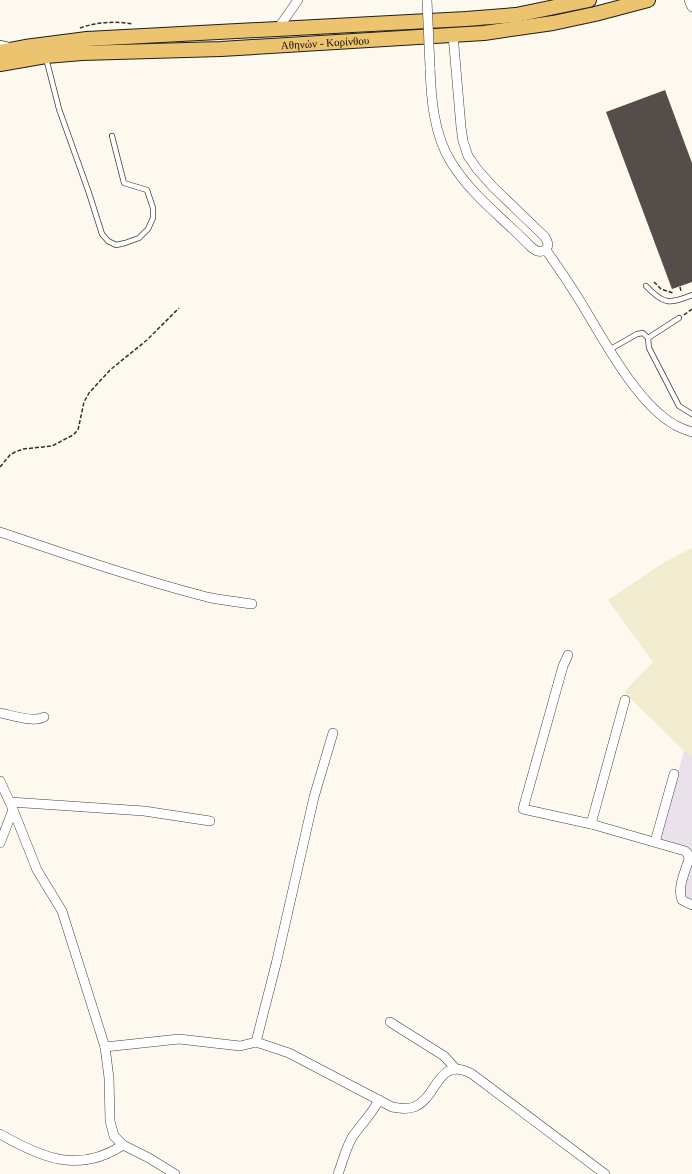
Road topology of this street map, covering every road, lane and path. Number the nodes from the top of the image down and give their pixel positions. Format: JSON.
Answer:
{"nodes":[{"id":1,"x":298,"y":0,"type":"edge"},
{"id":2,"x":427,"y":0,"type":"edge"},
{"id":3,"x":589,"y":0,"type":"edge"},
{"id":4,"x":648,"y":0,"type":"edge"},
{"id":5,"x":689,"y":0,"type":"edge"},
{"id":6,"x":692,"y":7,"type":"edge"},
{"id":7,"x":277,"y":30,"type":"junction"},
{"id":8,"x":453,"y":35,"type":"junction"},
{"id":9,"x":0,"y":43,"type":"edge"},
{"id":10,"x":25,"y":47,"type":"junction"},
{"id":11,"x":0,"y":52,"type":"edge"},
{"id":12,"x":46,"y":56,"type":"junction"},
{"id":13,"x":0,"y":64,"type":"edge"},
{"id":14,"x":112,"y":136,"type":"dead end"},
{"id":15,"x":546,"y":250,"type":"junction"},
{"id":16,"x":654,"y":282,"type":"dead end"},
{"id":17,"x":646,"y":286,"type":"dead end"},
{"id":18,"x":680,"y":286,"type":"dead end"},
{"id":19,"x":692,"y":295,"type":"edge"},
{"id":20,"x":179,"y":308,"type":"dead end"},
{"id":21,"x":692,"y":310,"type":"edge"},
{"id":22,"x":679,"y":318,"type":"joint"},
{"id":23,"x":648,"y":338,"type":"junction"},
{"id":24,"x":610,"y":350,"type":"junction"},
{"id":25,"x":692,"y":414,"type":"edge"},
{"id":26,"x":692,"y":432,"type":"edge"},
{"id":27,"x":0,"y":467,"type":"edge"},
{"id":28,"x":0,"y":532,"type":"edge"},
{"id":29,"x":252,"y":604,"type":"dead end"},
{"id":30,"x":568,"y":655,"type":"dead end"},
{"id":31,"x":625,"y":700,"type":"dead end"},
{"id":32,"x":0,"y":713,"type":"edge"},
{"id":33,"x":44,"y":717,"type":"dead end"},
{"id":34,"x":333,"y":733,"type":"dead end"},
{"id":35,"x":674,"y":774,"type":"dead end"},
{"id":36,"x":0,"y":781,"type":"edge"},
{"id":37,"x":12,"y":806,"type":"junction"},
{"id":38,"x":210,"y":821,"type":"dead end"},
{"id":39,"x":591,"y":824,"type":"junction"},
{"id":40,"x":655,"y":842,"type":"junction"},
{"id":41,"x":0,"y":843,"type":"edge"},
{"id":42,"x":692,"y":904,"type":"edge"},
{"id":43,"x":390,"y":1022,"type":"dead end"},
{"id":44,"x":256,"y":1042,"type":"junction"},
{"id":45,"x":105,"y":1047,"type":"junction"},
{"id":46,"x":455,"y":1068,"type":"junction"},
{"id":47,"x":379,"y":1100,"type":"junction"},
{"id":48,"x":0,"y":1134,"type":"edge"},
{"id":49,"x":123,"y":1145,"type":"junction"},
{"id":50,"x":174,"y":1174,"type":"edge"},
{"id":51,"x":338,"y":1174,"type":"edge"},
{"id":52,"x":605,"y":1174,"type":"edge"}],
"edges":[{"from":1,"to":7,"type":"street"},
{"from":2,"to":15,"type":"street","bridge":true},
{"from":3,"to":7,"type":"main road","name":"Αθηνών - Κορίνθου"},
{"from":4,"to":8,"type":"main road","name":"Αθηνών - Κορίνθου"},
{"from":5,"to":6,"type":"street"},
{"from":7,"to":10,"type":"main road","name":"Αθηνών - Κορίνθου"},
{"from":8,"to":12,"type":"main road","name":"Αθηνών - Κορίνθου"},
{"from":8,"to":15,"type":"street"},
{"from":9,"to":10,"type":"lane"},
{"from":10,"to":11,"type":"main road","name":"Αθηνών - Κορίνθου"},
{"from":12,"to":13,"type":"main road","name":"Αθηνών - Κορίνθου"},
{"from":12,"to":14,"type":"lane"},
{"from":15,"to":24,"type":"street"},
{"from":16,"to":18,"type":"path"},
{"from":17,"to":19,"type":"lane"},
{"from":20,"to":27,"type":"path"},
{"from":21,"to":22,"type":"path"},
{"from":22,"to":23,"type":"lane"},
{"from":23,"to":24,"type":"lane"},
{"from":23,"to":25,"type":"lane"},
{"from":24,"to":26,"type":"street"},
{"from":28,"to":29,"type":"street"},
{"from":30,"to":39,"type":"street"},
{"from":31,"to":39,"type":"street"},
{"from":32,"to":33,"type":"street"},
{"from":34,"to":44,"type":"street"},
{"from":35,"to":40,"type":"street"},
{"from":36,"to":37,"type":"street"},
{"from":37,"to":38,"type":"street"},
{"from":37,"to":41,"type":"street"},
{"from":37,"to":45,"type":"street"},
{"from":39,"to":40,"type":"street"},
{"from":40,"to":42,"type":"street"},
{"from":43,"to":46,"type":"street"},
{"from":44,"to":45,"type":"street"},
{"from":44,"to":47,"type":"street"},
{"from":45,"to":49,"type":"street"},
{"from":46,"to":47,"type":"street"},
{"from":46,"to":52,"type":"street"},
{"from":47,"to":51,"type":"street"},
{"from":48,"to":49,"type":"street"},
{"from":49,"to":50,"type":"street"}]}
